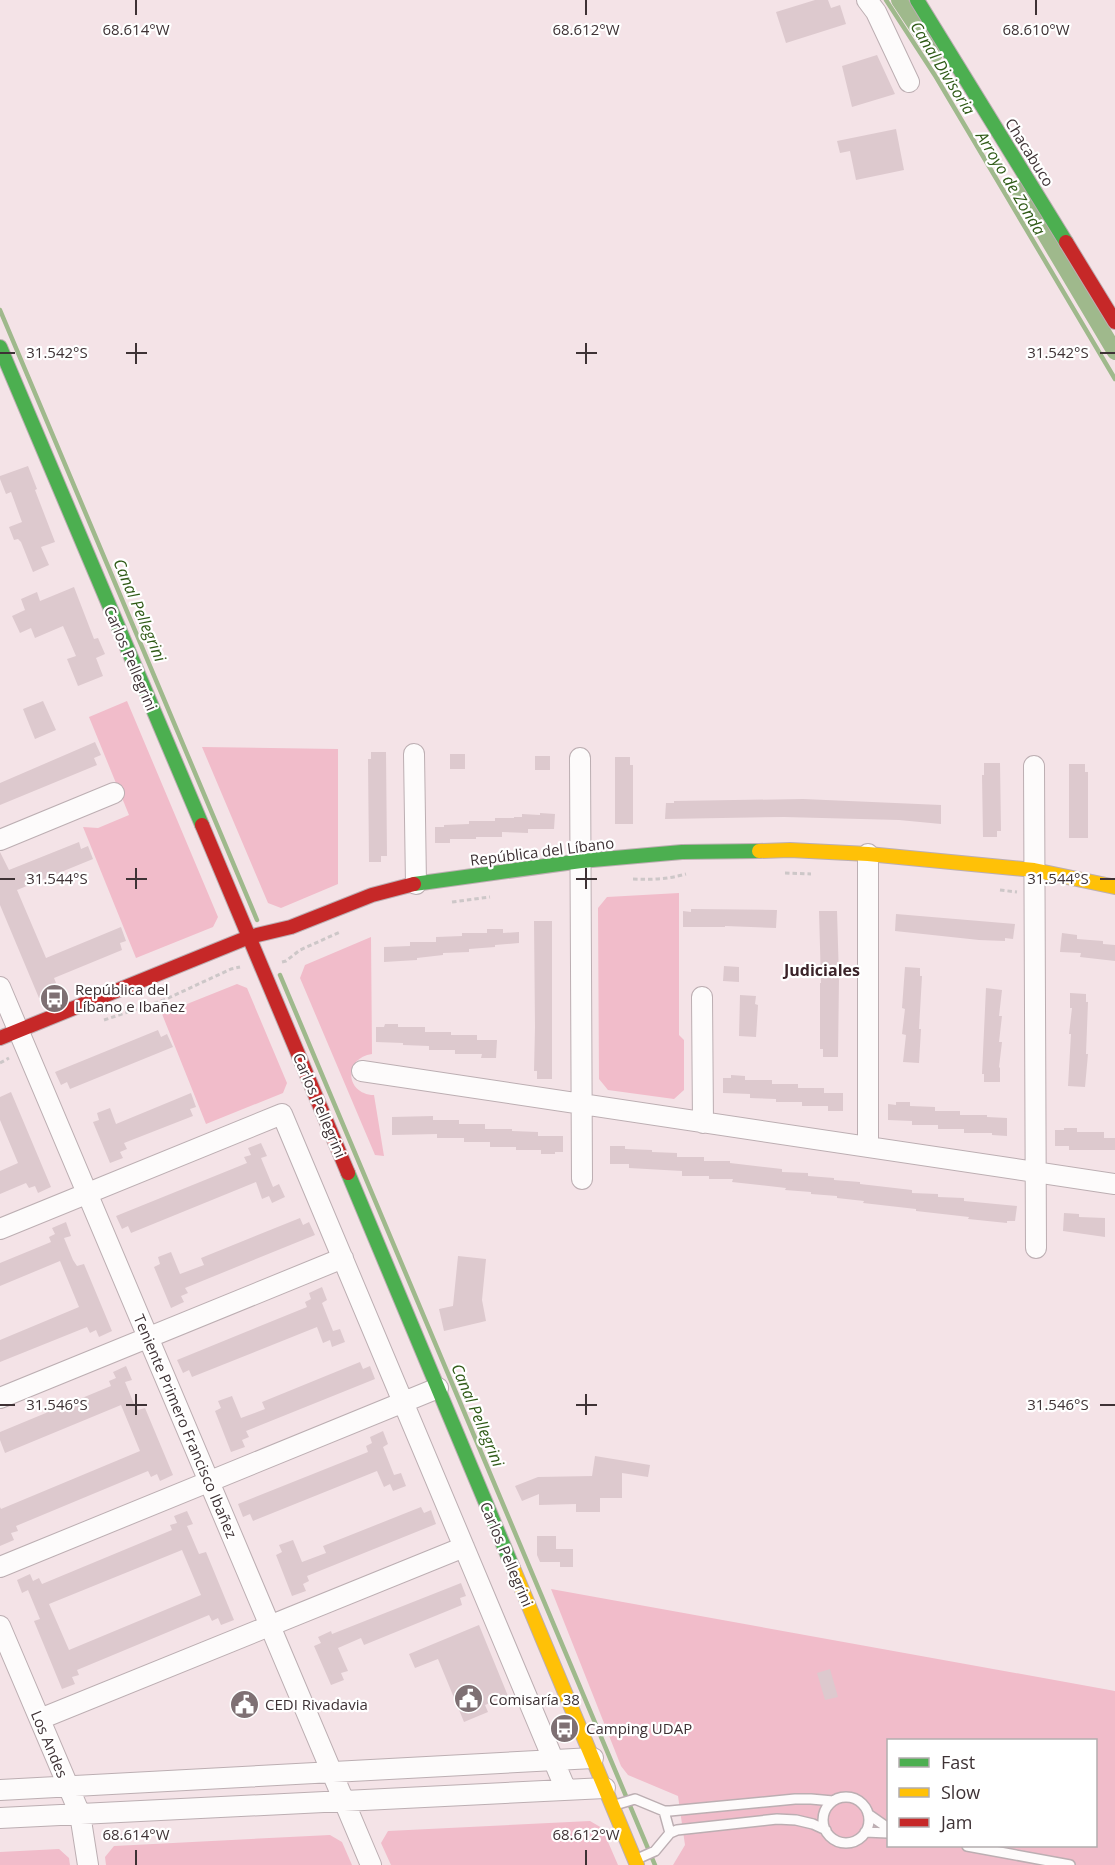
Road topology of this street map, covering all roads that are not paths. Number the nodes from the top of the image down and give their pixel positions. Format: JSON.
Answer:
{"nodes":[{"id":1,"x":867,"y":0,"type":"edge"},
{"id":2,"x":917,"y":0,"type":"edge"},
{"id":3,"x":909,"y":82,"type":"dead end"},
{"id":4,"x":1115,"y":322,"type":"edge"},
{"id":5,"x":0,"y":347,"type":"edge"},
{"id":6,"x":414,"y":754,"type":"dead end"},
{"id":7,"x":580,"y":758,"type":"dead end"},
{"id":8,"x":1034,"y":766,"type":"dead end"},
{"id":9,"x":114,"y":793,"type":"dead end"},
{"id":10,"x":0,"y":840,"type":"edge"},
{"id":11,"x":868,"y":854,"type":"junction"},
{"id":12,"x":581,"y":861,"type":"junction"},
{"id":13,"x":1034,"y":870,"type":"junction"},
{"id":14,"x":416,"y":884,"type":"junction"},
{"id":15,"x":1115,"y":887,"type":"edge"},
{"id":16,"x":249,"y":937,"type":"junction"},
{"id":17,"x":0,"y":987,"type":"edge"},
{"id":18,"x":702,"y":997,"type":"dead end"},
{"id":19,"x":15,"y":1039,"type":"edge"},
{"id":20,"x":362,"y":1071,"type":"dead end"},
{"id":21,"x":582,"y":1104,"type":"junction"},
{"id":22,"x":703,"y":1123,"type":"junction"},
{"id":23,"x":868,"y":1148,"type":"junction"},
{"id":24,"x":1036,"y":1172,"type":"junction"},
{"id":25,"x":582,"y":1179,"type":"dead end"},
{"id":26,"x":1115,"y":1184,"type":"edge"},
{"id":27,"x":87,"y":1193,"type":"junction"},
{"id":28,"x":0,"y":1229,"type":"edge"},
{"id":29,"x":1036,"y":1248,"type":"dead end"},
{"id":30,"x":343,"y":1258,"type":"junction"},
{"id":31,"x":148,"y":1338,"type":"junction"},
{"id":32,"x":438,"y":1388,"type":"junction"},
{"id":33,"x":0,"y":1398,"type":"edge"},
{"id":34,"x":404,"y":1403,"type":"junction"},
{"id":35,"x":209,"y":1482,"type":"junction"},
{"id":36,"x":464,"y":1547,"type":"junction"},
{"id":37,"x":0,"y":1567,"type":"edge"},
{"id":38,"x":0,"y":1626,"type":"edge"},
{"id":39,"x":270,"y":1626,"type":"junction"},
{"id":40,"x":39,"y":1719,"type":"junction"},
{"id":41,"x":593,"y":1758,"type":"junction"},
{"id":42,"x":554,"y":1760,"type":"junction"},
{"id":43,"x":332,"y":1772,"type":"junction"},
{"id":44,"x":68,"y":1786,"type":"junction"},
{"id":45,"x":0,"y":1790,"type":"edge"},
{"id":46,"x":566,"y":1790,"type":"junction"},
{"id":47,"x":618,"y":1799,"type":"junction"},
{"id":48,"x":345,"y":1801,"type":"junction"},
{"id":49,"x":833,"y":1801,"type":"junction"},
{"id":50,"x":664,"y":1811,"type":"junction"},
{"id":51,"x":80,"y":1814,"type":"junction"},
{"id":52,"x":868,"y":1814,"type":"junction"},
{"id":53,"x":0,"y":1818,"type":"edge"},
{"id":54,"x":887,"y":1827,"type":"edge"},
{"id":55,"x":826,"y":1830,"type":"junction"},
{"id":56,"x":865,"y":1832,"type":"junction"},
{"id":57,"x":670,"y":1833,"type":"junction"},
{"id":58,"x":887,"y":1833,"type":"edge"},
{"id":59,"x":977,"y":1847,"type":"edge"},
{"id":60,"x":643,"y":1857,"type":"edge"},
{"id":61,"x":88,"y":1865,"type":"edge"},
{"id":62,"x":371,"y":1865,"type":"edge"},
{"id":63,"x":1070,"y":1865,"type":"edge"}],
"edges":[{"from":1,"to":3,"type":"street"},
{"from":2,"to":4,"type":"main road","name":"Chacabuco"},
{"from":5,"to":16,"type":"main road","name":"Carlos Pellegrini"},
{"from":6,"to":14,"type":"street"},
{"from":7,"to":12,"type":"street"},
{"from":8,"to":13,"type":"street"},
{"from":9,"to":10,"type":"street"},
{"from":11,"to":12,"type":"main road","name":"República del Líbano"},
{"from":11,"to":13,"type":"main road","name":"República del Líbano"},
{"from":11,"to":23,"type":"street"},
{"from":12,"to":14,"type":"main road","name":"República del Líbano"},
{"from":12,"to":21,"type":"street"},
{"from":13,"to":15,"type":"main road","name":"República del Líbano"},
{"from":13,"to":24,"type":"street"},
{"from":14,"to":16,"type":"main road","name":"República del Líbano"},
{"from":16,"to":19,"type":"main road","name":"República del Líbano"},
{"from":16,"to":32,"type":"main road","name":"Carlos Pellegrini"},
{"from":17,"to":19,"type":"street","name":"Teniente Primero Francisco Ibañez"},
{"from":18,"to":22,"type":"street"},
{"from":19,"to":27,"type":"street","name":"Teniente Primero Francisco Ibañez"},
{"from":20,"to":21,"type":"street"},
{"from":21,"to":22,"type":"street"},
{"from":21,"to":25,"type":"street"},
{"from":22,"to":23,"type":"street"},
{"from":23,"to":24,"type":"street"},
{"from":24,"to":26,"type":"street"},
{"from":24,"to":29,"type":"street"},
{"from":27,"to":28,"type":"street"},
{"from":27,"to":30,"type":"street"},
{"from":27,"to":31,"type":"street","name":"Teniente Primero Francisco Ibañez"},
{"from":30,"to":31,"type":"street"},
{"from":30,"to":34,"type":"street"},
{"from":31,"to":33,"type":"street"},
{"from":31,"to":35,"type":"street","name":"Teniente Primero Francisco Ibañez"},
{"from":32,"to":34,"type":"street"},
{"from":32,"to":41,"type":"main road","name":"Carlos Pellegrini"},
{"from":34,"to":35,"type":"street"},
{"from":34,"to":36,"type":"street"},
{"from":35,"to":37,"type":"street"},
{"from":35,"to":39,"type":"street","name":"Teniente Primero Francisco Ibañez"},
{"from":36,"to":39,"type":"street"},
{"from":36,"to":42,"type":"street"},
{"from":38,"to":40,"type":"street","name":"Los Andes"},
{"from":39,"to":40,"type":"street"},
{"from":39,"to":43,"type":"street","name":"Teniente Primero Francisco Ibañez"},
{"from":40,"to":44,"type":"street","name":"Los Andes"},
{"from":41,"to":42,"type":"street"},
{"from":41,"to":47,"type":"main road","name":"Carlos Pellegrini"},
{"from":42,"to":43,"type":"street"},
{"from":42,"to":46,"type":"street"},
{"from":43,"to":44,"type":"street"},
{"from":43,"to":48,"type":"street","name":"Teniente Primero Francisco Ibañez"},
{"from":44,"to":45,"type":"street"},
{"from":44,"to":51,"type":"street","name":"Los Andes"},
{"from":46,"to":47,"type":"street"},
{"from":46,"to":48,"type":"street"},
{"from":47,"to":50,"type":"lane"},
{"from":47,"to":60,"type":"main road","name":"Carlos Pellegrini"},
{"from":48,"to":51,"type":"street"},
{"from":48,"to":62,"type":"street","name":"Teniente Primero Francisco Ibañez"},
{"from":49,"to":50,"type":"lane"},
{"from":49,"to":52,"type":"lane"},
{"from":49,"to":55,"type":"lane"},
{"from":50,"to":57,"type":"lane"},
{"from":51,"to":53,"type":"street"},
{"from":51,"to":61,"type":"street","name":"Los Andes"},
{"from":52,"to":54,"type":"lane"},
{"from":52,"to":56,"type":"lane"},
{"from":55,"to":56,"type":"lane"},
{"from":55,"to":57,"type":"lane"},
{"from":56,"to":58,"type":"lane"},
{"from":57,"to":60,"type":"lane"},
{"from":59,"to":63,"type":"lane"}]}
